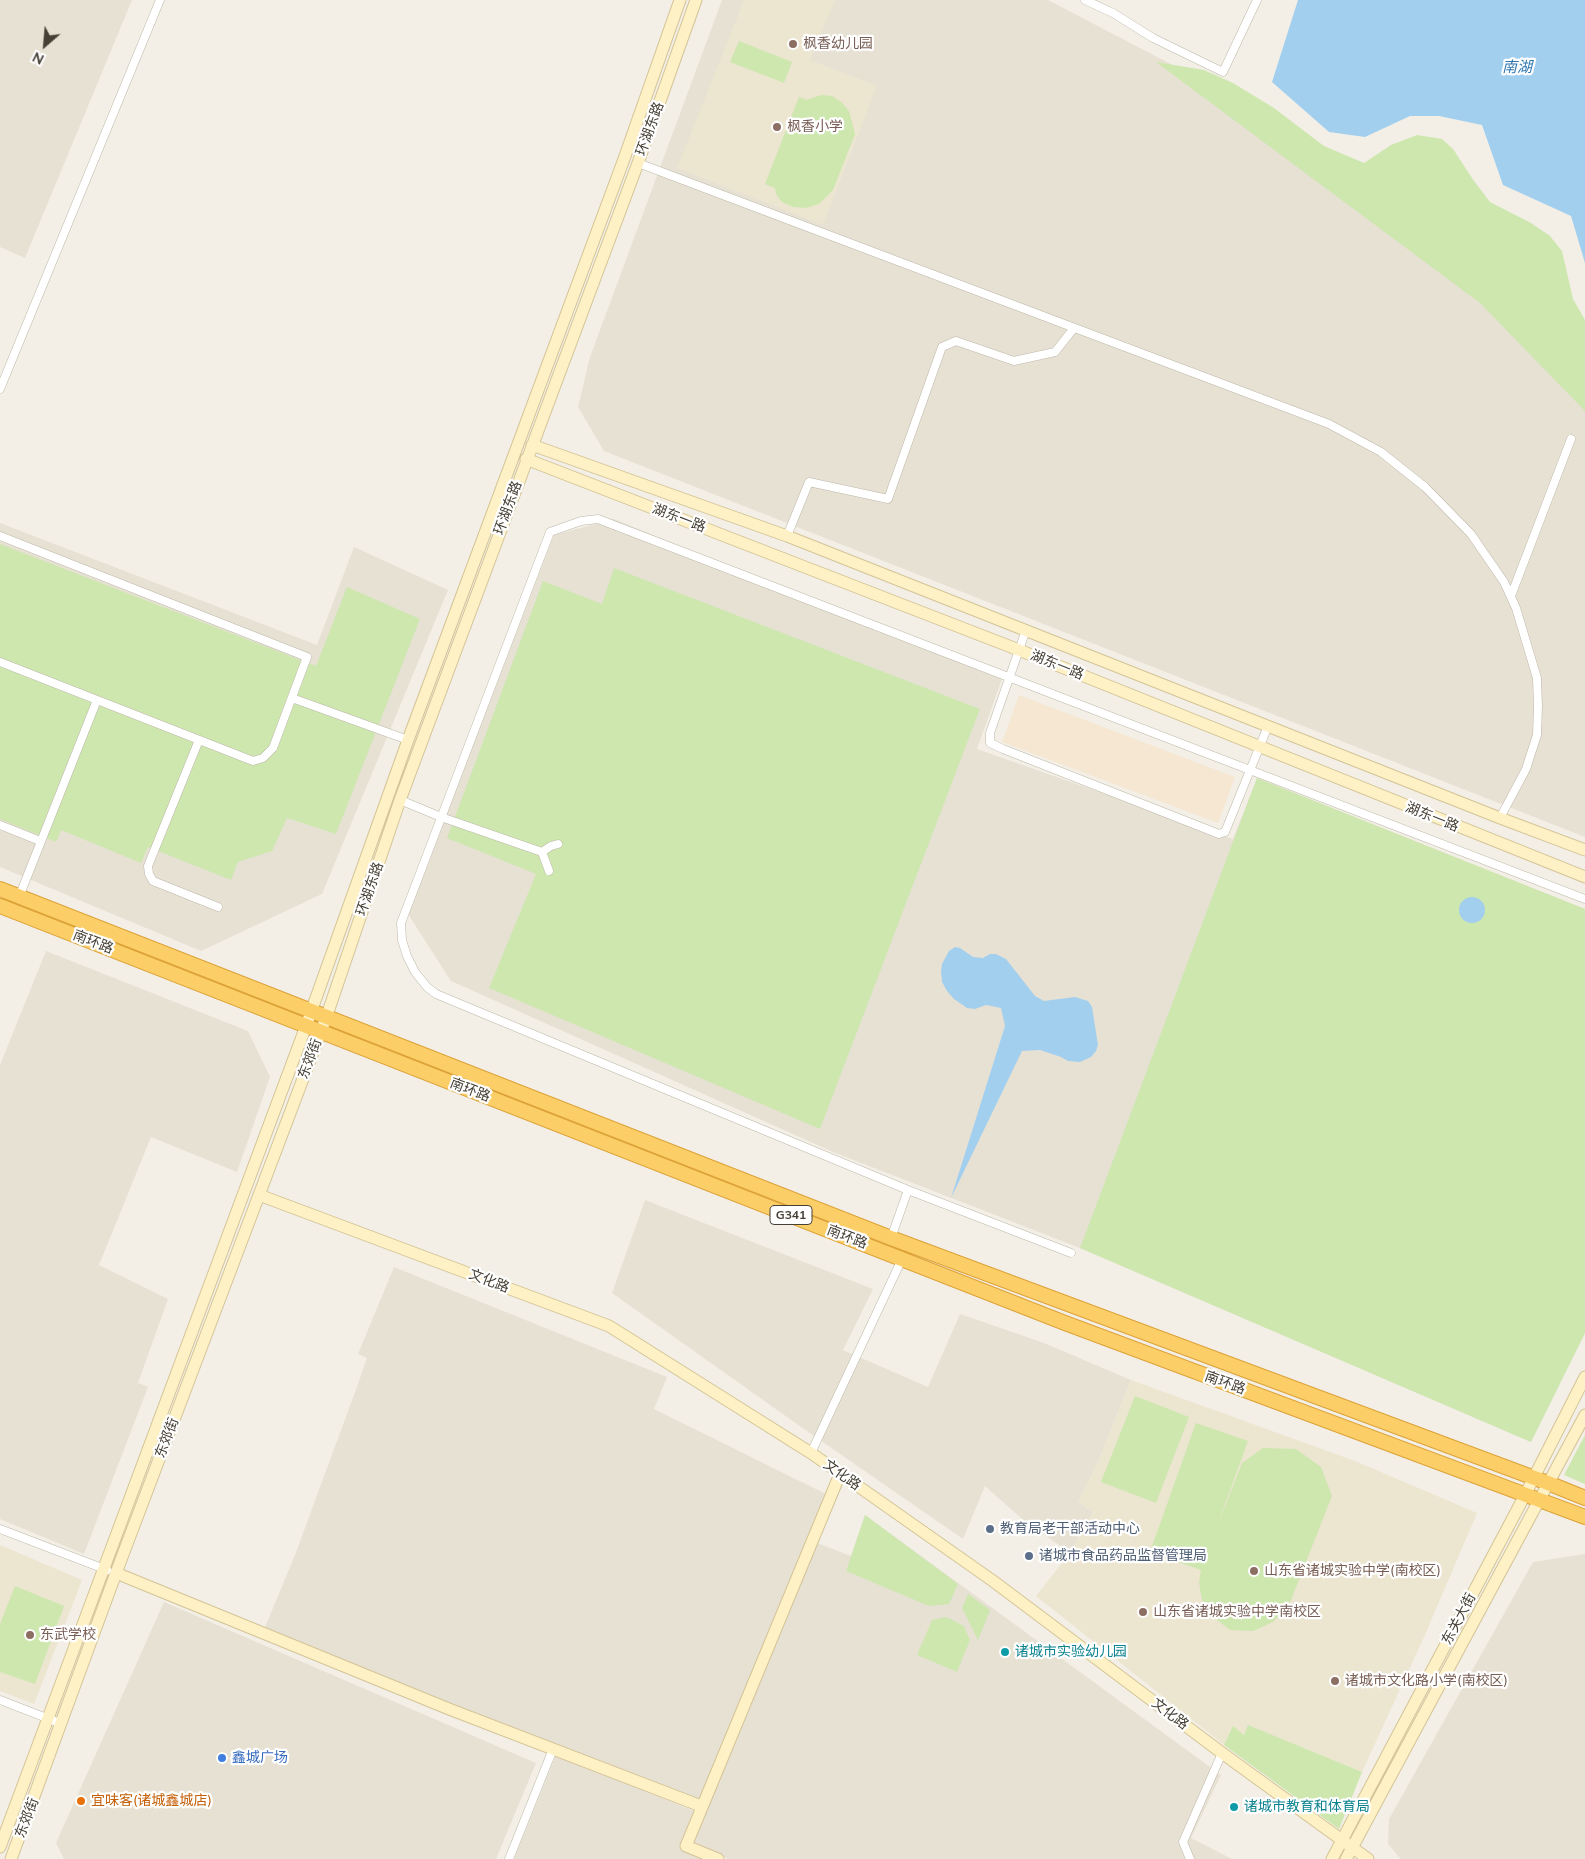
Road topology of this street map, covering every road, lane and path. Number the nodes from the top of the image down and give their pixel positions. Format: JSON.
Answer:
{"nodes":[{"id":1,"x":160,"y":0,"type":"edge"},
{"id":2,"x":680,"y":0,"type":"edge"},
{"id":3,"x":696,"y":0,"type":"edge"},
{"id":4,"x":1085,"y":0,"type":"edge"},
{"id":5,"x":1257,"y":0,"type":"edge"},
{"id":6,"x":638,"y":163,"type":"junction"},
{"id":7,"x":1074,"y":328,"type":"junction"},
{"id":8,"x":0,"y":389,"type":"edge"},
{"id":9,"x":1571,"y":439,"type":"dead end"},
{"id":10,"x":532,"y":445,"type":"junction"},
{"id":11,"x":526,"y":459,"type":"junction"},
{"id":12,"x":0,"y":536,"type":"edge"},
{"id":13,"x":787,"y":536,"type":"junction"},
{"id":14,"x":1511,"y":596,"type":"junction"},
{"id":15,"x":1026,"y":630,"type":"junction"},
{"id":16,"x":1019,"y":650,"type":"junction"},
{"id":17,"x":0,"y":662,"type":"edge"},
{"id":18,"x":1010,"y":676,"type":"junction"},
{"id":19,"x":292,"y":698,"type":"junction"},
{"id":20,"x":97,"y":700,"type":"junction"},
{"id":21,"x":1268,"y":726,"type":"junction"},
{"id":22,"x":199,"y":740,"type":"junction"},
{"id":23,"x":408,"y":740,"type":"junction"},
{"id":24,"x":1259,"y":747,"type":"junction"},
{"id":25,"x":1250,"y":770,"type":"junction"},
{"id":26,"x":400,"y":800,"type":"junction"},
{"id":27,"x":441,"y":817,"type":"junction"},
{"id":28,"x":1500,"y":818,"type":"junction"},
{"id":29,"x":0,"y":825,"type":"edge"},
{"id":30,"x":40,"y":841,"type":"junction"},
{"id":31,"x":558,"y":844,"type":"dead end"},
{"id":32,"x":1585,"y":850,"type":"edge"},
{"id":33,"x":542,"y":852,"type":"junction"},
{"id":34,"x":549,"y":871,"type":"dead end"},
{"id":35,"x":1585,"y":877,"type":"edge"},
{"id":36,"x":0,"y":890,"type":"edge"},
{"id":37,"x":19,"y":897,"type":"junction"},
{"id":38,"x":1585,"y":899,"type":"edge"},
{"id":39,"x":0,"y":906,"type":"edge"},
{"id":40,"x":218,"y":907,"type":"dead end"},
{"id":41,"x":311,"y":1012,"type":"junction"},
{"id":42,"x":326,"y":1018,"type":"junction"},
{"id":43,"x":306,"y":1026,"type":"junction"},
{"id":44,"x":321,"y":1032,"type":"junction"},
{"id":45,"x":908,"y":1190,"type":"junction"},
{"id":46,"x":259,"y":1195,"type":"junction"},
{"id":47,"x":891,"y":1238,"type":"junction"},
{"id":48,"x":1071,"y":1253,"type":"dead end"},
{"id":49,"x":902,"y":1259,"type":"junction"},
{"id":50,"x":1585,"y":1377,"type":"edge"},
{"id":51,"x":1585,"y":1416,"type":"edge"},
{"id":52,"x":811,"y":1453,"type":"junction"},
{"id":53,"x":840,"y":1474,"type":"junction"},
{"id":54,"x":1532,"y":1478,"type":"junction"},
{"id":55,"x":1548,"y":1482,"type":"junction"},
{"id":56,"x":1525,"y":1495,"type":"junction"},
{"id":57,"x":1585,"y":1498,"type":"edge"},
{"id":58,"x":1539,"y":1499,"type":"junction"},
{"id":59,"x":1585,"y":1517,"type":"edge"},
{"id":60,"x":0,"y":1529,"type":"edge"},
{"id":61,"x":104,"y":1569,"type":"junction"},
{"id":62,"x":116,"y":1573,"type":"junction"},
{"id":63,"x":0,"y":1700,"type":"edge"},
{"id":64,"x":48,"y":1719,"type":"junction"},
{"id":65,"x":62,"y":1724,"type":"junction"},
{"id":66,"x":553,"y":1749,"type":"junction"},
{"id":67,"x":1222,"y":1753,"type":"junction"},
{"id":68,"x":702,"y":1806,"type":"junction"},
{"id":69,"x":1342,"y":1841,"type":"junction"},
{"id":70,"x":0,"y":1847,"type":"edge"},
{"id":71,"x":1351,"y":1848,"type":"junction"},
{"id":72,"x":11,"y":1859,"type":"edge"},
{"id":73,"x":509,"y":1859,"type":"edge"},
{"id":74,"x":718,"y":1859,"type":"edge"},
{"id":75,"x":1190,"y":1859,"type":"edge"},
{"id":76,"x":1332,"y":1859,"type":"edge"},
{"id":77,"x":1346,"y":1859,"type":"edge"},
{"id":78,"x":1368,"y":1859,"type":"edge"}],
"edges":[{"from":1,"to":8,"type":"street"},
{"from":2,"to":23,"type":"main road","name":"环湖东路"},
{"from":3,"to":6,"type":"main road","name":"环湖东路"},
{"from":4,"to":5,"type":"street"},
{"from":6,"to":7,"type":"street"},
{"from":6,"to":10,"type":"main road","name":"环湖东路"},
{"from":7,"to":13,"type":"street"},
{"from":7,"to":14,"type":"street"},
{"from":9,"to":14,"type":"street"},
{"from":10,"to":11,"type":"main road","name":"环湖东路"},
{"from":10,"to":13,"type":"main road","name":"湖东一路"},
{"from":11,"to":16,"type":"main road","name":"湖东一路"},
{"from":11,"to":26,"type":"main road","name":"环湖东路"},
{"from":12,"to":19,"type":"street"},
{"from":13,"to":15,"type":"main road","name":"湖东一路"},
{"from":14,"to":28,"type":"street"},
{"from":15,"to":16,"type":"street"},
{"from":15,"to":21,"type":"main road","name":"湖东一路"},
{"from":16,"to":18,"type":"street"},
{"from":16,"to":24,"type":"main road","name":"湖东一路"},
{"from":17,"to":20,"type":"street"},
{"from":18,"to":25,"type":"street"},
{"from":18,"to":25,"type":"street"},
{"from":18,"to":27,"type":"street"},
{"from":19,"to":22,"type":"street"},
{"from":19,"to":23,"type":"street"},
{"from":20,"to":22,"type":"street"},
{"from":20,"to":30,"type":"street"},
{"from":21,"to":24,"type":"street"},
{"from":21,"to":28,"type":"main road","name":"湖东一路"},
{"from":22,"to":40,"type":"street"},
{"from":23,"to":41,"type":"main road","name":"环湖东路"},
{"from":24,"to":25,"type":"street"},
{"from":24,"to":35,"type":"main road","name":"湖东一路"},
{"from":25,"to":38,"type":"street"},
{"from":26,"to":27,"type":"street"},
{"from":26,"to":42,"type":"main road","name":"环湖东路"},
{"from":27,"to":33,"type":"street"},
{"from":27,"to":45,"type":"street"},
{"from":28,"to":32,"type":"main road","name":"湖东一路"},
{"from":29,"to":30,"type":"street"},
{"from":30,"to":37,"type":"street"},
{"from":31,"to":33,"type":"street"},
{"from":33,"to":34,"type":"street"},
{"from":36,"to":37,"type":"highway","name":"南环路","number":"G341"},
{"from":37,"to":41,"type":"highway","name":"南环路","number":"G341"},
{"from":39,"to":43,"type":"highway","name":"南环路","number":"G341"},
{"from":41,"to":42,"type":"highway","name":"南环路","number":"G341"},
{"from":41,"to":43,"type":"main road","name":"东郊街"},
{"from":42,"to":44,"type":"main road","name":"东郊街"},
{"from":42,"to":47,"type":"highway","name":"南环路","number":"G341"},
{"from":43,"to":44,"type":"highway","name":"南环路","number":"G341"},
{"from":43,"to":61,"type":"main road","name":"东郊街"},
{"from":44,"to":46,"type":"main road","name":"东郊街"},
{"from":44,"to":49,"type":"highway","name":"南环路","number":"G341"},
{"from":45,"to":47,"type":"street"},
{"from":45,"to":48,"type":"street"},
{"from":46,"to":52,"type":"main road","name":"文化路"},
{"from":46,"to":62,"type":"main road","name":"东郊街"},
{"from":47,"to":54,"type":"highway","name":"南环路","number":"G341"},
{"from":49,"to":52,"type":"street"},
{"from":49,"to":56,"type":"highway","name":"南环路","number":"G341"},
{"from":50,"to":54,"type":"main road","name":"东关大街"},
{"from":51,"to":55,"type":"main road","name":"东关大街"},
{"from":52,"to":53,"type":"main road","name":"文化路"},
{"from":53,"to":67,"type":"main road","name":"文化路"},
{"from":53,"to":68,"type":"main road"},
{"from":54,"to":55,"type":"highway","name":"南环路","number":"G341"},
{"from":54,"to":56,"type":"main road","name":"东关大街"},
{"from":55,"to":57,"type":"highway","name":"南环路","number":"G341"},
{"from":55,"to":58,"type":"main road","name":"东关大街"},
{"from":56,"to":58,"type":"highway","name":"南环路","number":"G341"},
{"from":56,"to":69,"type":"main road","name":"东关大街"},
{"from":58,"to":59,"type":"highway","name":"南环路","number":"G341"},
{"from":58,"to":71,"type":"main road","name":"东关大街"},
{"from":60,"to":61,"type":"street"},
{"from":61,"to":62,"type":"street"},
{"from":61,"to":64,"type":"main road","name":"东郊街"},
{"from":62,"to":65,"type":"main road","name":"东郊街"},
{"from":62,"to":66,"type":"main road"},
{"from":63,"to":64,"type":"street"},
{"from":64,"to":65,"type":"street"},
{"from":64,"to":70,"type":"main road","name":"东郊街"},
{"from":65,"to":72,"type":"main road","name":"东郊街"},
{"from":66,"to":68,"type":"main road"},
{"from":66,"to":73,"type":"street"},
{"from":67,"to":69,"type":"main road","name":"文化路"},
{"from":67,"to":75,"type":"street"},
{"from":68,"to":74,"type":"main road"},
{"from":69,"to":71,"type":"main road","name":"文化路"},
{"from":69,"to":76,"type":"main road","name":"东关大街"},
{"from":71,"to":77,"type":"main road","name":"东关大街"},
{"from":71,"to":78,"type":"main road","name":"文化路"}]}
